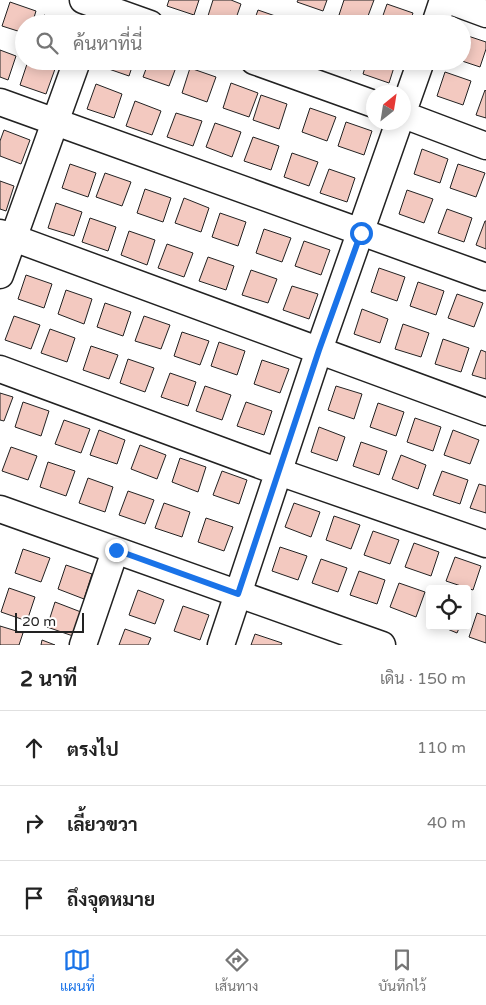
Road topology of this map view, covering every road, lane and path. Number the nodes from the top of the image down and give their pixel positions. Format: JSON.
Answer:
{"nodes":[{"id":1,"x":443,"y":0,"type":"edge"},
{"id":2,"x":448,"y":0,"type":"edge"},
{"id":3,"x":92,"y":7,"type":"edge"},
{"id":4,"x":486,"y":14,"type":"edge"},
{"id":5,"x":119,"y":15,"type":"edge"},
{"id":6,"x":437,"y":15,"type":"edge"},
{"id":7,"x":74,"y":70,"type":"edge"},
{"id":8,"x":279,"y":70,"type":"edge"},
{"id":9,"x":418,"y":70,"type":"edge"},
{"id":10,"x":411,"y":89,"type":"edge"},
{"id":11,"x":366,"y":101,"type":"edge"},
{"id":12,"x":0,"y":102,"type":"edge"},
{"id":13,"x":411,"y":118,"type":"edge"},
{"id":14,"x":56,"y":122,"type":"junction"},
{"id":15,"x":396,"y":130,"type":"edge"},
{"id":16,"x":486,"y":146,"type":"edge"},
{"id":17,"x":361,"y":233,"type":"junction"},
{"id":18,"x":6,"y":235,"type":"edge"},
{"id":19,"x":0,"y":275,"type":"edge"},
{"id":20,"x":486,"y":277,"type":"edge"},
{"id":21,"x":319,"y":350,"type":"junction"},
{"id":22,"x":0,"y":369,"type":"edge"},
{"id":23,"x":486,"y":412,"type":"edge"},
{"id":24,"x":279,"y":472,"type":"junction"},
{"id":25,"x":0,"y":509,"type":"edge"},
{"id":26,"x":486,"y":544,"type":"edge"},
{"id":27,"x":116,"y":550,"type":"junction"},
{"id":28,"x":238,"y":594,"type":"junction"},
{"id":29,"x":346,"y":639,"type":"edge"},
{"id":30,"x":83,"y":645,"type":"edge"},
{"id":31,"x":221,"y":645,"type":"edge"},
{"id":32,"x":382,"y":645,"type":"edge"}],
"edges":[{"from":1,"to":6,"type":"street"},
{"from":2,"to":4,"type":"street"},
{"from":3,"to":5,"type":"street"},
{"from":7,"to":14,"type":"street"},
{"from":8,"to":11,"type":"street"},
{"from":9,"to":10,"type":"street"},
{"from":12,"to":14,"type":"street"},
{"from":13,"to":16,"type":"street"},
{"from":14,"to":17,"type":"street"},
{"from":14,"to":18,"type":"street"},
{"from":15,"to":17,"type":"street"},
{"from":17,"to":20,"type":"street"},
{"from":17,"to":21,"type":"street"},
{"from":18,"to":19,"type":"street"},
{"from":18,"to":21,"type":"street"},
{"from":21,"to":23,"type":"street"},
{"from":21,"to":24,"type":"street"},
{"from":22,"to":24,"type":"street"},
{"from":24,"to":26,"type":"street"},
{"from":24,"to":28,"type":"street"},
{"from":25,"to":27,"type":"street"},
{"from":27,"to":28,"type":"street"},
{"from":27,"to":30,"type":"street"},
{"from":28,"to":29,"type":"street"},
{"from":28,"to":31,"type":"street"},
{"from":29,"to":32,"type":"street"}]}
